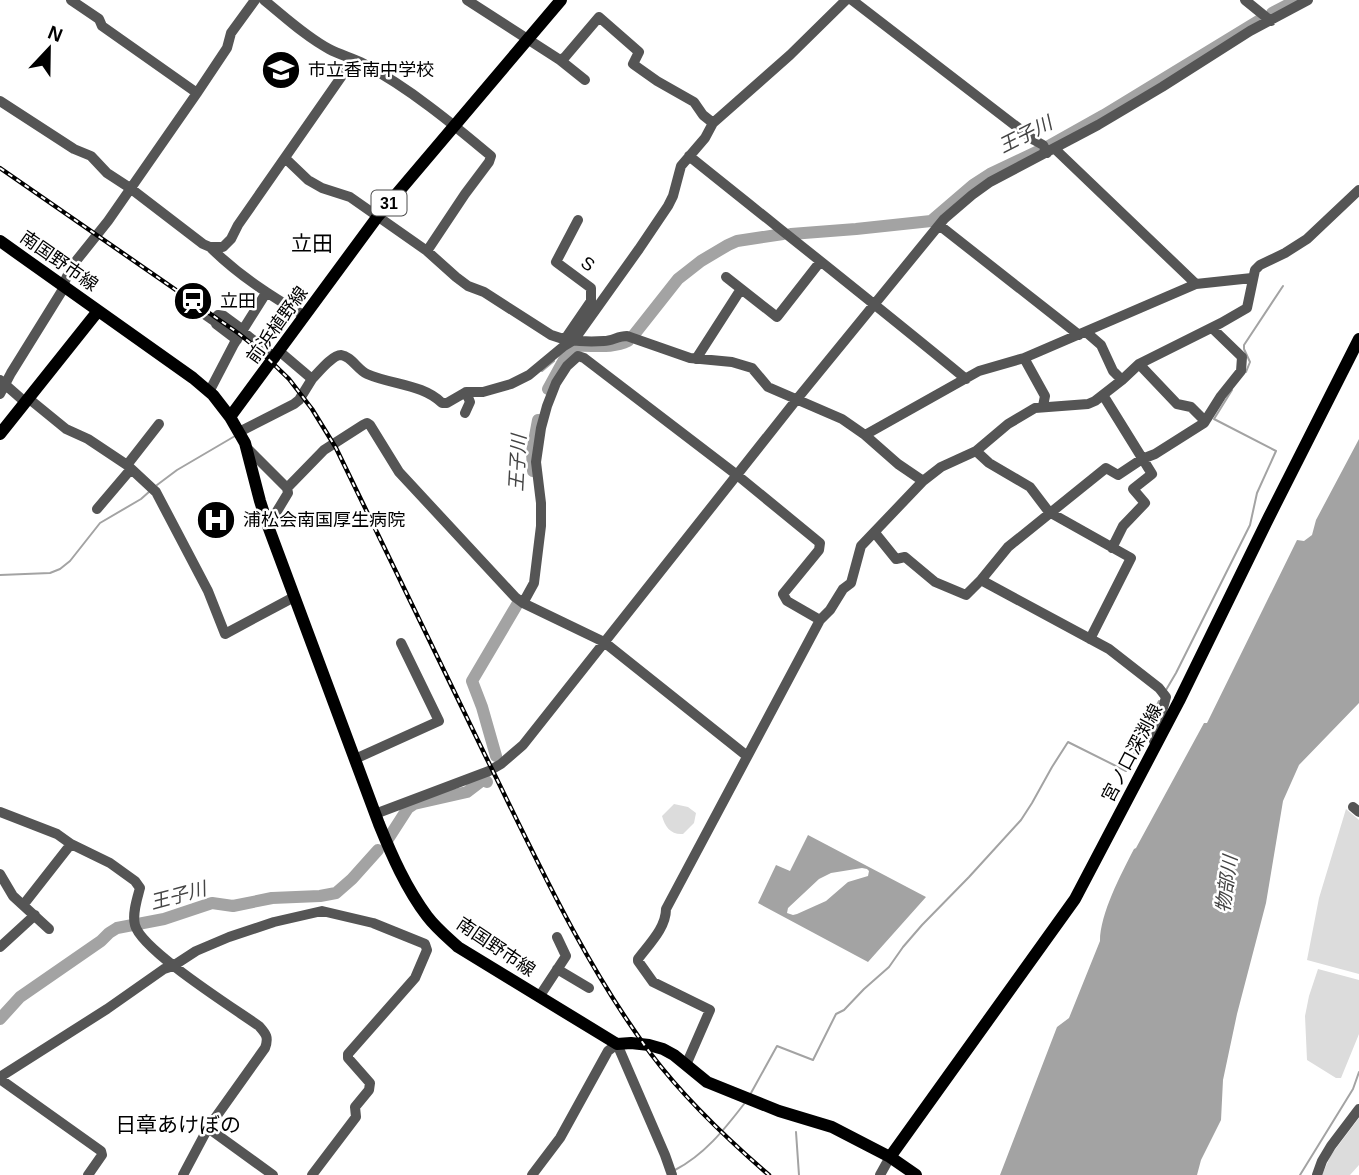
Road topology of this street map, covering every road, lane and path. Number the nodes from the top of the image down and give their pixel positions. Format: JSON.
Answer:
{"nodes":[{"id":1,"x":71,"y":0,"type":"edge"},
{"id":2,"x":255,"y":0,"type":"edge"},
{"id":3,"x":264,"y":0,"type":"edge"},
{"id":4,"x":467,"y":0,"type":"edge"},
{"id":5,"x":561,"y":0,"type":"edge"},
{"id":6,"x":849,"y":0,"type":"edge"},
{"id":7,"x":1245,"y":0,"type":"edge"},
{"id":8,"x":1308,"y":0,"type":"edge"},
{"id":9,"x":1271,"y":21,"type":"junction"},
{"id":10,"x":528,"y":39,"type":"junction"},
{"id":11,"x":353,"y":60,"type":"junction"},
{"id":12,"x":560,"y":60,"type":"junction"},
{"id":13,"x":585,"y":80,"type":"dead end"},
{"id":14,"x":197,"y":93,"type":"junction"},
{"id":15,"x":0,"y":101,"type":"edge"},
{"id":16,"x":713,"y":124,"type":"junction"},
{"id":17,"x":454,"y":125,"type":"junction"},
{"id":18,"x":1048,"y":149,"type":"junction"},
{"id":19,"x":689,"y":156,"type":"junction"},
{"id":20,"x":285,"y":158,"type":"junction"},
{"id":21,"x":130,"y":188,"type":"junction"},
{"id":22,"x":1359,"y":190,"type":"edge"},
{"id":23,"x":378,"y":216,"type":"junction"},
{"id":24,"x":579,"y":220,"type":"dead end"},
{"id":25,"x":939,"y":225,"type":"junction"},
{"id":26,"x":0,"y":241,"type":"edge"},
{"id":27,"x":210,"y":247,"type":"junction"},
{"id":28,"x":427,"y":251,"type":"junction"},
{"id":29,"x":820,"y":262,"type":"junction"},
{"id":30,"x":726,"y":276,"type":"dead end"},
{"id":31,"x":1252,"y":278,"type":"junction"},
{"id":32,"x":1196,"y":284,"type":"junction"},
{"id":33,"x":64,"y":286,"type":"junction"},
{"id":34,"x":741,"y":289,"type":"junction"},
{"id":35,"x":266,"y":293,"type":"junction"},
{"id":36,"x":875,"y":304,"type":"junction"},
{"id":37,"x":191,"y":305,"type":"dead end"},
{"id":38,"x":98,"y":311,"type":"junction"},
{"id":39,"x":305,"y":316,"type":"junction"},
{"id":40,"x":1212,"y":328,"type":"junction"},
{"id":41,"x":241,"y":333,"type":"junction"},
{"id":42,"x":1082,"y":334,"type":"junction"},
{"id":43,"x":1359,"y":339,"type":"edge"},
{"id":44,"x":573,"y":340,"type":"junction"},
{"id":45,"x":277,"y":355,"type":"junction"},
{"id":46,"x":578,"y":356,"type":"junction"},
{"id":47,"x":1024,"y":358,"type":"junction"},
{"id":48,"x":696,"y":359,"type":"junction"},
{"id":49,"x":1139,"y":364,"type":"junction"},
{"id":50,"x":312,"y":379,"type":"junction"},
{"id":51,"x":966,"y":379,"type":"junction"},
{"id":52,"x":1122,"y":380,"type":"junction"},
{"id":53,"x":2,"y":386,"type":"edge"},
{"id":54,"x":209,"y":392,"type":"junction"},
{"id":55,"x":466,"y":392,"type":"junction"},
{"id":56,"x":1103,"y":395,"type":"junction"},
{"id":57,"x":797,"y":399,"type":"junction"},
{"id":58,"x":26,"y":400,"type":"junction"},
{"id":59,"x":1043,"y":406,"type":"junction"},
{"id":60,"x":465,"y":413,"type":"dead end"},
{"id":61,"x":230,"y":417,"type":"junction"},
{"id":62,"x":1205,"y":421,"type":"junction"},
{"id":63,"x":159,"y":424,"type":"dead end"},
{"id":64,"x":239,"y":432,"type":"junction"},
{"id":65,"x":0,"y":434,"type":"edge"},
{"id":66,"x":865,"y":435,"type":"junction"},
{"id":67,"x":246,"y":447,"type":"junction"},
{"id":68,"x":976,"y":451,"type":"junction"},
{"id":69,"x":1142,"y":459,"type":"junction"},
{"id":70,"x":129,"y":467,"type":"junction"},
{"id":71,"x":737,"y":475,"type":"junction"},
{"id":72,"x":923,"y":481,"type":"junction"},
{"id":73,"x":288,"y":488,"type":"junction"},
{"id":74,"x":97,"y":509,"type":"dead end"},
{"id":75,"x":1049,"y":512,"type":"junction"},
{"id":76,"x":268,"y":526,"type":"junction"},
{"id":77,"x":875,"y":533,"type":"junction"},
{"id":78,"x":1112,"y":548,"type":"junction"},
{"id":79,"x":981,"y":580,"type":"junction"},
{"id":80,"x":294,"y":597,"type":"junction"},
{"id":81,"x":523,"y":603,"type":"junction"},
{"id":82,"x":820,"y":620,"type":"junction"},
{"id":83,"x":1090,"y":639,"type":"junction"},
{"id":84,"x":604,"y":642,"type":"junction"},
{"id":85,"x":401,"y":643,"type":"dead end"},
{"id":86,"x":1151,"y":753,"type":"junction"},
{"id":87,"x":747,"y":756,"type":"junction"},
{"id":88,"x":355,"y":759,"type":"junction"},
{"id":89,"x":0,"y":812,"type":"edge"},
{"id":90,"x":375,"y":814,"type":"junction"},
{"id":91,"x":71,"y":844,"type":"junction"},
{"id":92,"x":0,"y":874,"type":"edge"},
{"id":93,"x":24,"y":904,"type":"junction"},
{"id":94,"x":35,"y":915,"type":"junction"},
{"id":95,"x":49,"y":929,"type":"dead end"},
{"id":96,"x":557,"y":937,"type":"dead end"},
{"id":97,"x":0,"y":947,"type":"edge"},
{"id":98,"x":173,"y":966,"type":"junction"},
{"id":99,"x":557,"y":969,"type":"junction"},
{"id":100,"x":589,"y":988,"type":"dead end"},
{"id":101,"x":539,"y":997,"type":"junction"},
{"id":102,"x":617,"y":1044,"type":"junction"},
{"id":103,"x":686,"y":1065,"type":"junction"},
{"id":104,"x":0,"y":1078,"type":"edge"},
{"id":105,"x":1358,"y":1111,"type":"edge"},
{"id":106,"x":208,"y":1128,"type":"junction"},
{"id":107,"x":894,"y":1159,"type":"junction"},
{"id":108,"x":88,"y":1175,"type":"edge"},
{"id":109,"x":183,"y":1175,"type":"edge"},
{"id":110,"x":273,"y":1175,"type":"edge"},
{"id":111,"x":312,"y":1175,"type":"edge"},
{"id":112,"x":532,"y":1175,"type":"edge"},
{"id":113,"x":672,"y":1175,"type":"edge"},
{"id":114,"x":880,"y":1175,"type":"edge"},
{"id":115,"x":916,"y":1175,"type":"edge"},
{"id":116,"x":1317,"y":1175,"type":"edge"}],
"edges":[{"from":1,"to":14,"type":"street"},
{"from":2,"to":14,"type":"street"},
{"from":3,"to":11,"type":"street"},
{"from":4,"to":10,"type":"street"},
{"from":5,"to":10,"type":"main road","name":"前浜植野線","number":"31"},
{"from":6,"to":16,"type":"street"},
{"from":6,"to":18,"type":"street"},
{"from":7,"to":9,"type":"street"},
{"from":8,"to":9,"type":"street"},
{"from":9,"to":18,"type":"street"},
{"from":10,"to":12,"type":"street"},
{"from":10,"to":17,"type":"main road","name":"前浜植野線","number":"31"},
{"from":11,"to":17,"type":"street"},
{"from":11,"to":20,"type":"street"},
{"from":12,"to":13,"type":"street"},
{"from":12,"to":16,"type":"street"},
{"from":14,"to":21,"type":"street"},
{"from":15,"to":21,"type":"street"},
{"from":16,"to":19,"type":"street"},
{"from":17,"to":23,"type":"main road","name":"前浜植野線","number":"31"},
{"from":17,"to":28,"type":"street"},
{"from":18,"to":25,"type":"street"},
{"from":18,"to":32,"type":"street"},
{"from":19,"to":29,"type":"street"},
{"from":19,"to":44,"type":"street"},
{"from":20,"to":23,"type":"street"},
{"from":20,"to":27,"type":"street"},
{"from":21,"to":27,"type":"street"},
{"from":21,"to":33,"type":"street"},
{"from":22,"to":31,"type":"street"},
{"from":23,"to":28,"type":"street"},
{"from":23,"to":39,"type":"main road","name":"前浜植野線","number":"31"},
{"from":24,"to":44,"type":"street","name":"S"},
{"from":25,"to":36,"type":"street"},
{"from":25,"to":42,"type":"street"},
{"from":26,"to":33,"type":"main road","name":"南国野市線"},
{"from":27,"to":35,"type":"street"},
{"from":28,"to":44,"type":"street"},
{"from":29,"to":34,"type":"street"},
{"from":29,"to":36,"type":"street"},
{"from":30,"to":34,"type":"street"},
{"from":31,"to":32,"type":"street"},
{"from":31,"to":40,"type":"street"},
{"from":32,"to":42,"type":"street"},
{"from":33,"to":38,"type":"main road","name":"南国野市線"},
{"from":33,"to":53,"type":"street"},
{"from":34,"to":48,"type":"street"},
{"from":35,"to":39,"type":"street"},
{"from":35,"to":41,"type":"street"},
{"from":36,"to":51,"type":"street"},
{"from":36,"to":57,"type":"street"},
{"from":37,"to":41,"type":"street"},
{"from":38,"to":54,"type":"main road"},
{"from":38,"to":58,"type":"main road"},
{"from":39,"to":45,"type":"main road","name":"前浜植野線","number":"31"},
{"from":40,"to":49,"type":"street"},
{"from":40,"to":62,"type":"street"},
{"from":41,"to":45,"type":"street"},
{"from":41,"to":54,"type":"street"},
{"from":42,"to":47,"type":"street"},
{"from":42,"to":52,"type":"street"},
{"from":43,"to":86,"type":"main road","name":"宮ノ口深渕線"},
{"from":44,"to":46,"type":"street"},
{"from":44,"to":48,"type":"street"},
{"from":44,"to":55,"type":"street"},
{"from":45,"to":50,"type":"street"},
{"from":45,"to":61,"type":"main road","name":"前浜植野線","number":"31"},
{"from":46,"to":71,"type":"street"},
{"from":46,"to":81,"type":"street"},
{"from":47,"to":51,"type":"street"},
{"from":47,"to":59,"type":"street"},
{"from":48,"to":57,"type":"street"},
{"from":49,"to":52,"type":"street"},
{"from":49,"to":62,"type":"street"},
{"from":50,"to":55,"type":"street"},
{"from":50,"to":64,"type":"street"},
{"from":51,"to":66,"type":"street"},
{"from":52,"to":56,"type":"street"},
{"from":53,"to":58,"type":"street"},
{"from":54,"to":61,"type":"main road"},
{"from":55,"to":60,"type":"street"},
{"from":56,"to":59,"type":"street"},
{"from":56,"to":69,"type":"street"},
{"from":57,"to":66,"type":"street"},
{"from":57,"to":71,"type":"street"},
{"from":58,"to":65,"type":"main road"},
{"from":58,"to":70,"type":"street"},
{"from":59,"to":68,"type":"street"},
{"from":61,"to":64,"type":"main road","name":"南国野市線"},
{"from":62,"to":69,"type":"street"},
{"from":63,"to":70,"type":"street"},
{"from":64,"to":67,"type":"main road","name":"南国野市線"},
{"from":66,"to":72,"type":"street"},
{"from":67,"to":73,"type":"street"},
{"from":67,"to":76,"type":"main road","name":"南国野市線"},
{"from":68,"to":72,"type":"street"},
{"from":68,"to":75,"type":"street"},
{"from":69,"to":75,"type":"street"},
{"from":69,"to":78,"type":"street"},
{"from":70,"to":74,"type":"street"},
{"from":70,"to":80,"type":"street"},
{"from":71,"to":82,"type":"street"},
{"from":71,"to":84,"type":"street"},
{"from":72,"to":77,"type":"street"},
{"from":73,"to":76,"type":"street"},
{"from":73,"to":81,"type":"street"},
{"from":75,"to":78,"type":"street"},
{"from":75,"to":79,"type":"street"},
{"from":76,"to":80,"type":"main road","name":"南国野市線"},
{"from":77,"to":79,"type":"street"},
{"from":77,"to":82,"type":"street"},
{"from":78,"to":83,"type":"street"},
{"from":79,"to":83,"type":"street"},
{"from":80,"to":88,"type":"main road","name":"南国野市線"},
{"from":81,"to":84,"type":"street"},
{"from":82,"to":87,"type":"street"},
{"from":83,"to":86,"type":"street"},
{"from":84,"to":87,"type":"street"},
{"from":84,"to":90,"type":"street"},
{"from":85,"to":88,"type":"street"},
{"from":86,"to":107,"type":"main road","name":"宮ノ口深渕線"},
{"from":87,"to":103,"type":"street"},
{"from":88,"to":90,"type":"main road","name":"南国野市線"},
{"from":89,"to":91,"type":"street"},
{"from":90,"to":101,"type":"main road","name":"南国野市線"},
{"from":91,"to":93,"type":"street"},
{"from":91,"to":98,"type":"street"},
{"from":92,"to":93,"type":"street"},
{"from":93,"to":94,"type":"street"},
{"from":94,"to":95,"type":"street"},
{"from":94,"to":97,"type":"street"},
{"from":96,"to":99,"type":"street"},
{"from":98,"to":104,"type":"street"},
{"from":98,"to":106,"type":"street"},
{"from":98,"to":111,"type":"street"},
{"from":99,"to":100,"type":"street"},
{"from":99,"to":101,"type":"street"},
{"from":101,"to":102,"type":"main road","name":"南国野市線"},
{"from":102,"to":103,"type":"main road","name":"南国野市線"},
{"from":102,"to":112,"type":"street"},
{"from":102,"to":113,"type":"street"},
{"from":103,"to":107,"type":"main road","name":"南国野市線"},
{"from":104,"to":108,"type":"street"},
{"from":105,"to":116,"type":"street"},
{"from":106,"to":109,"type":"street"},
{"from":106,"to":110,"type":"street"},
{"from":107,"to":114,"type":"street"},
{"from":107,"to":115,"type":"main road","name":"南国野市線"}]}
